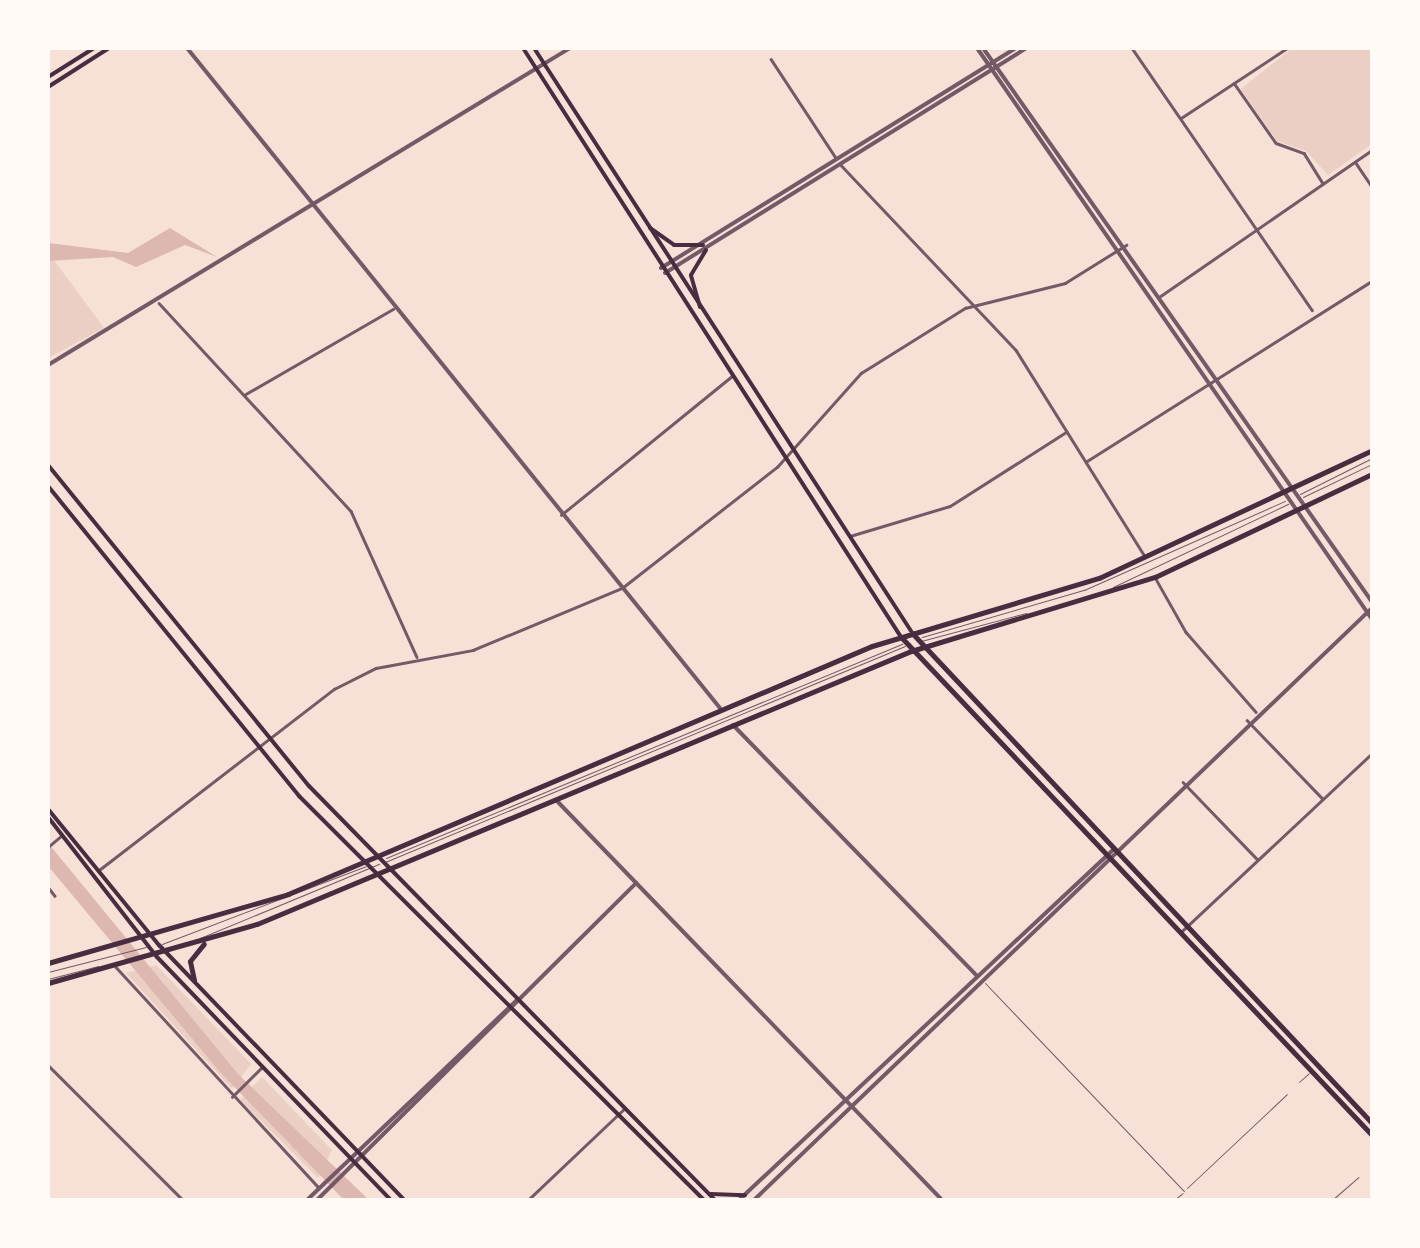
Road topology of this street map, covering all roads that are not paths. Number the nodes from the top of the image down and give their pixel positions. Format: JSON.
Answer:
{"nodes":[{"id":1,"x":94,"y":48,"type":"edge"},
{"id":2,"x":109,"y":48,"type":"edge"},
{"id":3,"x":186,"y":48,"type":"edge"},
{"id":4,"x":523,"y":48,"type":"edge"},
{"id":5,"x":534,"y":48,"type":"edge"},
{"id":6,"x":570,"y":48,"type":"edge"},
{"id":7,"x":980,"y":48,"type":"edge"},
{"id":8,"x":1016,"y":48,"type":"edge"},
{"id":9,"x":1026,"y":48,"type":"edge"},
{"id":10,"x":1132,"y":48,"type":"edge"},
{"id":11,"x":1283,"y":49,"type":"edge"},
{"id":12,"x":772,"y":59,"type":"dead end"},
{"id":13,"x":544,"y":64,"type":"junction"},
{"id":14,"x":993,"y":66,"type":"junction"},
{"id":15,"x":536,"y":69,"type":"junction"},
{"id":16,"x":48,"y":77,"type":"edge"},
{"id":17,"x":1234,"y":83,"type":"junction"},
{"id":18,"x":48,"y":87,"type":"edge"},
{"id":19,"x":1181,"y":118,"type":"junction"},
{"id":20,"x":1372,"y":150,"type":"edge"},
{"id":21,"x":839,"y":162,"type":"junction"},
{"id":22,"x":1356,"y":162,"type":"junction"},
{"id":23,"x":1323,"y":184,"type":"junction"},
{"id":24,"x":1372,"y":187,"type":"edge"},
{"id":25,"x":308,"y":204,"type":"junction"},
{"id":26,"x":643,"y":222,"type":"junction"},
{"id":27,"x":1256,"y":230,"type":"junction"},
{"id":28,"x":1126,"y":245,"type":"junction"},
{"id":29,"x":705,"y":247,"type":"junction"},
{"id":30,"x":1119,"y":250,"type":"junction"},
{"id":31,"x":671,"y":266,"type":"junction"},
{"id":32,"x":663,"y":270,"type":"junction"},
{"id":33,"x":1372,"y":281,"type":"edge"},
{"id":34,"x":1162,"y":295,"type":"junction"},
{"id":35,"x":1154,"y":300,"type":"junction"},
{"id":36,"x":159,"y":303,"type":"junction"},
{"id":37,"x":974,"y":304,"type":"junction"},
{"id":38,"x":393,"y":309,"type":"junction"},
{"id":39,"x":1312,"y":311,"type":"junction"},
{"id":40,"x":704,"y":316,"type":"junction"},
{"id":41,"x":48,"y":365,"type":"edge"},
{"id":42,"x":1217,"y":374,"type":"junction"},
{"id":43,"x":732,"y":376,"type":"junction"},
{"id":44,"x":1208,"y":379,"type":"junction"},
{"id":45,"x":244,"y":396,"type":"junction"},
{"id":46,"x":1068,"y":431,"type":"junction"},
{"id":47,"x":789,"y":450,"type":"junction"},
{"id":48,"x":1372,"y":450,"type":"edge"},
{"id":49,"x":784,"y":456,"type":"junction"},
{"id":50,"x":1372,"y":458,"type":"edge"},
{"id":51,"x":1086,"y":461,"type":"junction"},
{"id":52,"x":1372,"y":464,"type":"edge"},
{"id":53,"x":48,"y":465,"type":"edge"},
{"id":54,"x":1372,"y":474,"type":"edge"},
{"id":55,"x":48,"y":486,"type":"edge"},
{"id":56,"x":1299,"y":493,"type":"junction"},
{"id":57,"x":1291,"y":500,"type":"junction"},
{"id":58,"x":1308,"y":505,"type":"junction"},
{"id":59,"x":561,"y":515,"type":"junction"},
{"id":60,"x":848,"y":537,"type":"junction"},
{"id":61,"x":1145,"y":558,"type":"junction"},
{"id":62,"x":1156,"y":577,"type":"junction"},
{"id":63,"x":622,"y":588,"type":"junction"},
{"id":64,"x":1371,"y":607,"type":"edge"},
{"id":65,"x":1372,"y":619,"type":"edge"},
{"id":66,"x":917,"y":640,"type":"junction"},
{"id":67,"x":906,"y":644,"type":"junction"},
{"id":68,"x":418,"y":660,"type":"junction"},
{"id":69,"x":720,"y":708,"type":"junction"},
{"id":70,"x":1256,"y":712,"type":"junction"},
{"id":71,"x":1246,"y":720,"type":"junction"},
{"id":72,"x":733,"y":725,"type":"junction"},
{"id":73,"x":270,"y":738,"type":"junction"},
{"id":74,"x":259,"y":747,"type":"junction"},
{"id":75,"x":1372,"y":752,"type":"edge"},
{"id":76,"x":1183,"y":782,"type":"junction"},
{"id":77,"x":1322,"y":799,"type":"junction"},
{"id":78,"x":556,"y":800,"type":"junction"},
{"id":79,"x":48,"y":809,"type":"edge"},
{"id":80,"x":48,"y":817,"type":"edge"},
{"id":81,"x":62,"y":835,"type":"junction"},
{"id":82,"x":49,"y":846,"type":"edge"},
{"id":83,"x":1114,"y":849,"type":"junction"},
{"id":84,"x":1108,"y":855,"type":"junction"},
{"id":85,"x":380,"y":860,"type":"junction"},
{"id":86,"x":1258,"y":860,"type":"junction"},
{"id":87,"x":368,"y":865,"type":"junction"},
{"id":88,"x":389,"y":871,"type":"junction"},
{"id":89,"x":96,"y":873,"type":"junction"},
{"id":90,"x":380,"y":875,"type":"junction"},
{"id":91,"x":636,"y":884,"type":"junction"},
{"id":92,"x":48,"y":887,"type":"edge"},
{"id":93,"x":55,"y":896,"type":"dead end"},
{"id":94,"x":1187,"y":926,"type":"junction"},
{"id":95,"x":1181,"y":932,"type":"junction"},
{"id":96,"x":205,"y":942,"type":"junction"},
{"id":97,"x":135,"y":946,"type":"junction"},
{"id":98,"x":157,"y":948,"type":"junction"},
{"id":99,"x":125,"y":962,"type":"junction"},
{"id":100,"x":48,"y":964,"type":"edge"},
{"id":101,"x":116,"y":967,"type":"junction"},
{"id":102,"x":48,"y":972,"type":"edge"},
{"id":103,"x":977,"y":976,"type":"junction"},
{"id":104,"x":194,"y":980,"type":"junction"},
{"id":105,"x":48,"y":981,"type":"edge"},
{"id":106,"x":982,"y":981,"type":"junction"},
{"id":107,"x":517,"y":1000,"type":"junction"},
{"id":108,"x":511,"y":1005,"type":"junction"},
{"id":109,"x":48,"y":1064,"type":"edge"},
{"id":110,"x":262,"y":1067,"type":"junction"},
{"id":111,"x":1311,"y":1071,"type":"junction"},
{"id":112,"x":1299,"y":1082,"type":"dead end"},
{"id":113,"x":1287,"y":1094,"type":"dead end"},
{"id":114,"x":232,"y":1097,"type":"junction"},
{"id":115,"x":845,"y":1098,"type":"junction"},
{"id":116,"x":852,"y":1106,"type":"junction"},
{"id":117,"x":621,"y":1111,"type":"junction"},
{"id":118,"x":1372,"y":1122,"type":"edge"},
{"id":119,"x":1372,"y":1135,"type":"edge"},
{"id":120,"x":356,"y":1151,"type":"junction"},
{"id":121,"x":349,"y":1158,"type":"junction"},
{"id":122,"x":362,"y":1158,"type":"junction"},
{"id":123,"x":354,"y":1164,"type":"junction"},
{"id":124,"x":1358,"y":1177,"type":"dead end"},
{"id":125,"x":318,"y":1188,"type":"junction"},
{"id":126,"x":1184,"y":1191,"type":"junction"},
{"id":127,"x":707,"y":1192,"type":"junction"},
{"id":128,"x":744,"y":1195,"type":"junction"},
{"id":129,"x":182,"y":1200,"type":"edge"},
{"id":130,"x":306,"y":1200,"type":"edge"},
{"id":131,"x":317,"y":1200,"type":"edge"},
{"id":132,"x":391,"y":1200,"type":"edge"},
{"id":133,"x":404,"y":1200,"type":"edge"},
{"id":134,"x":528,"y":1200,"type":"edge"},
{"id":135,"x":704,"y":1200,"type":"edge"},
{"id":136,"x":716,"y":1200,"type":"edge"},
{"id":137,"x":739,"y":1200,"type":"edge"},
{"id":138,"x":754,"y":1200,"type":"edge"},
{"id":139,"x":942,"y":1200,"type":"edge"},
{"id":140,"x":1174,"y":1200,"type":"edge"},
{"id":141,"x":1332,"y":1200,"type":"edge"}],
"edges":[{"from":1,"to":16,"type":"main road"},
{"from":2,"to":18,"type":"main road"},
{"from":3,"to":25,"type":"street"},
{"from":4,"to":15,"type":"main road"},
{"from":5,"to":13,"type":"main road"},
{"from":6,"to":13,"type":"street"},
{"from":7,"to":14,"type":"street"},
{"from":8,"to":14,"type":"street"},
{"from":9,"to":14,"type":"street"},
{"from":10,"to":19,"type":"street"},
{"from":11,"to":17,"type":"street"},
{"from":12,"to":21,"type":"street"},
{"from":13,"to":15,"type":"street"},
{"from":13,"to":26,"type":"main road"},
{"from":14,"to":21,"type":"street"},
{"from":14,"to":28,"type":"street"},
{"from":14,"to":30,"type":"street"},
{"from":15,"to":25,"type":"street"},
{"from":15,"to":32,"type":"main road"},
{"from":17,"to":19,"type":"street"},
{"from":17,"to":23,"type":"street"},
{"from":19,"to":27,"type":"street"},
{"from":20,"to":22,"type":"street"},
{"from":21,"to":29,"type":"street"},
{"from":21,"to":37,"type":"street"},
{"from":22,"to":23,"type":"street"},
{"from":22,"to":24,"type":"street"},
{"from":23,"to":27,"type":"street"},
{"from":25,"to":36,"type":"street"},
{"from":25,"to":38,"type":"street"},
{"from":26,"to":29,"type":"main road"},
{"from":26,"to":31,"type":"main road"},
{"from":27,"to":34,"type":"street"},
{"from":27,"to":39,"type":"street"},
{"from":28,"to":30,"type":"street"},
{"from":28,"to":34,"type":"street"},
{"from":29,"to":31,"type":"street"},
{"from":29,"to":40,"type":"main road"},
{"from":30,"to":35,"type":"street"},
{"from":30,"to":37,"type":"street"},
{"from":31,"to":32,"type":"street"},
{"from":31,"to":40,"type":"main road"},
{"from":32,"to":43,"type":"main road"},
{"from":33,"to":39,"type":"street"},
{"from":34,"to":35,"type":"street"},
{"from":34,"to":42,"type":"street"},
{"from":35,"to":44,"type":"street"},
{"from":36,"to":41,"type":"street"},
{"from":36,"to":45,"type":"street"},
{"from":37,"to":46,"type":"street"},
{"from":37,"to":47,"type":"street"},
{"from":38,"to":45,"type":"street"},
{"from":38,"to":59,"type":"street"},
{"from":39,"to":42,"type":"street"},
{"from":40,"to":47,"type":"main road"},
{"from":42,"to":44,"type":"street"},
{"from":42,"to":56,"type":"street"},
{"from":43,"to":49,"type":"main road"},
{"from":43,"to":59,"type":"street"},
{"from":44,"to":51,"type":"street"},
{"from":44,"to":57,"type":"street"},
{"from":45,"to":68,"type":"street"},
{"from":46,"to":51,"type":"street"},
{"from":46,"to":60,"type":"street"},
{"from":47,"to":49,"type":"street"},
{"from":47,"to":60,"type":"main road"},
{"from":48,"to":56,"type":"main road"},
{"from":49,"to":63,"type":"street"},
{"from":49,"to":67,"type":"main road"},
{"from":50,"to":56,"type":"lane"},
{"from":51,"to":61,"type":"street"},
{"from":52,"to":56,"type":"lane"},
{"from":53,"to":73,"type":"main road"},
{"from":54,"to":58,"type":"main road"},
{"from":55,"to":74,"type":"main road"},
{"from":56,"to":57,"type":"main road"},
{"from":56,"to":57,"type":"lane"},
{"from":56,"to":58,"type":"street"},
{"from":57,"to":58,"type":"main road"},
{"from":57,"to":61,"type":"main road"},
{"from":57,"to":62,"type":"main road"},
{"from":57,"to":64,"type":"street"},
{"from":57,"to":66,"type":"lane"},
{"from":57,"to":66,"type":"lane"},
{"from":58,"to":64,"type":"street"},
{"from":59,"to":63,"type":"street"},
{"from":60,"to":66,"type":"main road"},
{"from":61,"to":66,"type":"main road"},
{"from":62,"to":66,"type":"main road"},
{"from":62,"to":70,"type":"street"},
{"from":63,"to":68,"type":"street"},
{"from":63,"to":69,"type":"street"},
{"from":64,"to":65,"type":"street"},
{"from":64,"to":70,"type":"street"},
{"from":66,"to":67,"type":"main road"},
{"from":66,"to":67,"type":"main road"},
{"from":66,"to":83,"type":"main road"},
{"from":67,"to":69,"type":"main road"},
{"from":67,"to":72,"type":"main road"},
{"from":67,"to":84,"type":"main road"},
{"from":67,"to":85,"type":"lane"},
{"from":67,"to":85,"type":"lane"},
{"from":68,"to":73,"type":"street"},
{"from":69,"to":85,"type":"main road"},
{"from":70,"to":71,"type":"street"},
{"from":71,"to":76,"type":"street"},
{"from":71,"to":77,"type":"street"},
{"from":72,"to":78,"type":"main road"},
{"from":72,"to":103,"type":"street"},
{"from":73,"to":74,"type":"street"},
{"from":73,"to":85,"type":"main road"},
{"from":74,"to":87,"type":"main road"},
{"from":74,"to":89,"type":"street"},
{"from":75,"to":77,"type":"street"},
{"from":76,"to":83,"type":"street"},
{"from":76,"to":86,"type":"street"},
{"from":77,"to":86,"type":"street"},
{"from":78,"to":88,"type":"main road"},
{"from":78,"to":91,"type":"street"},
{"from":79,"to":89,"type":"main road"},
{"from":80,"to":81,"type":"main road"},
{"from":81,"to":82,"type":"street"},
{"from":81,"to":89,"type":"main road"},
{"from":83,"to":84,"type":"street"},
{"from":83,"to":94,"type":"main road"},
{"from":84,"to":95,"type":"main road"},
{"from":84,"to":103,"type":"street"},
{"from":84,"to":106,"type":"street"},
{"from":85,"to":87,"type":"main road"},
{"from":85,"to":88,"type":"main road"},
{"from":86,"to":94,"type":"street"},
{"from":87,"to":90,"type":"main road"},
{"from":87,"to":98,"type":"main road"},
{"from":87,"to":98,"type":"lane"},
{"from":88,"to":90,"type":"main road"},
{"from":88,"to":107,"type":"main road"},
{"from":89,"to":98,"type":"main road"},
{"from":90,"to":96,"type":"main road"},
{"from":90,"to":108,"type":"main road"},
{"from":91,"to":107,"type":"street"},
{"from":91,"to":115,"type":"street"},
{"from":92,"to":93,"type":"street"},
{"from":94,"to":95,"type":"street"},
{"from":94,"to":118,"type":"main road"},
{"from":95,"to":111,"type":"main road"},
{"from":96,"to":98,"type":"main road"},
{"from":96,"to":104,"type":"main road"},
{"from":97,"to":98,"type":"main road"},
{"from":97,"to":100,"type":"main road"},
{"from":97,"to":102,"type":"lane"},
{"from":98,"to":99,"type":"main road"},
{"from":98,"to":104,"type":"main road"},
{"from":98,"to":110,"type":"main road"},
{"from":99,"to":101,"type":"main road"},
{"from":99,"to":105,"type":"lane"},
{"from":101,"to":105,"type":"main road"},
{"from":101,"to":114,"type":"street"},
{"from":103,"to":106,"type":"street"},
{"from":103,"to":115,"type":"street"},
{"from":104,"to":120,"type":"main road"},
{"from":106,"to":116,"type":"street"},
{"from":106,"to":126,"type":"lane"},
{"from":107,"to":108,"type":"street"},
{"from":107,"to":117,"type":"main road"},
{"from":108,"to":117,"type":"main road"},
{"from":108,"to":120,"type":"street"},
{"from":108,"to":122,"type":"street"},
{"from":109,"to":129,"type":"street"},
{"from":110,"to":114,"type":"street"},
{"from":110,"to":121,"type":"main road"},
{"from":111,"to":112,"type":"lane"},
{"from":111,"to":119,"type":"main road"},
{"from":113,"to":126,"type":"lane"},
{"from":114,"to":125,"type":"street"},
{"from":115,"to":116,"type":"street"},
{"from":115,"to":128,"type":"street"},
{"from":116,"to":138,"type":"street"},
{"from":116,"to":139,"type":"street"},
{"from":117,"to":127,"type":"main road"},
{"from":117,"to":134,"type":"street"},
{"from":117,"to":135,"type":"main road"},
{"from":120,"to":121,"type":"street"},
{"from":120,"to":122,"type":"main road"},
{"from":121,"to":123,"type":"main road"},
{"from":121,"to":125,"type":"street"},
{"from":122,"to":123,"type":"street"},
{"from":122,"to":133,"type":"main road"},
{"from":123,"to":131,"type":"street"},
{"from":123,"to":132,"type":"main road"},
{"from":124,"to":141,"type":"lane"},
{"from":125,"to":130,"type":"street"},
{"from":126,"to":140,"type":"lane"},
{"from":127,"to":128,"type":"main road"},
{"from":127,"to":136,"type":"main road"},
{"from":128,"to":137,"type":"street"}]}
